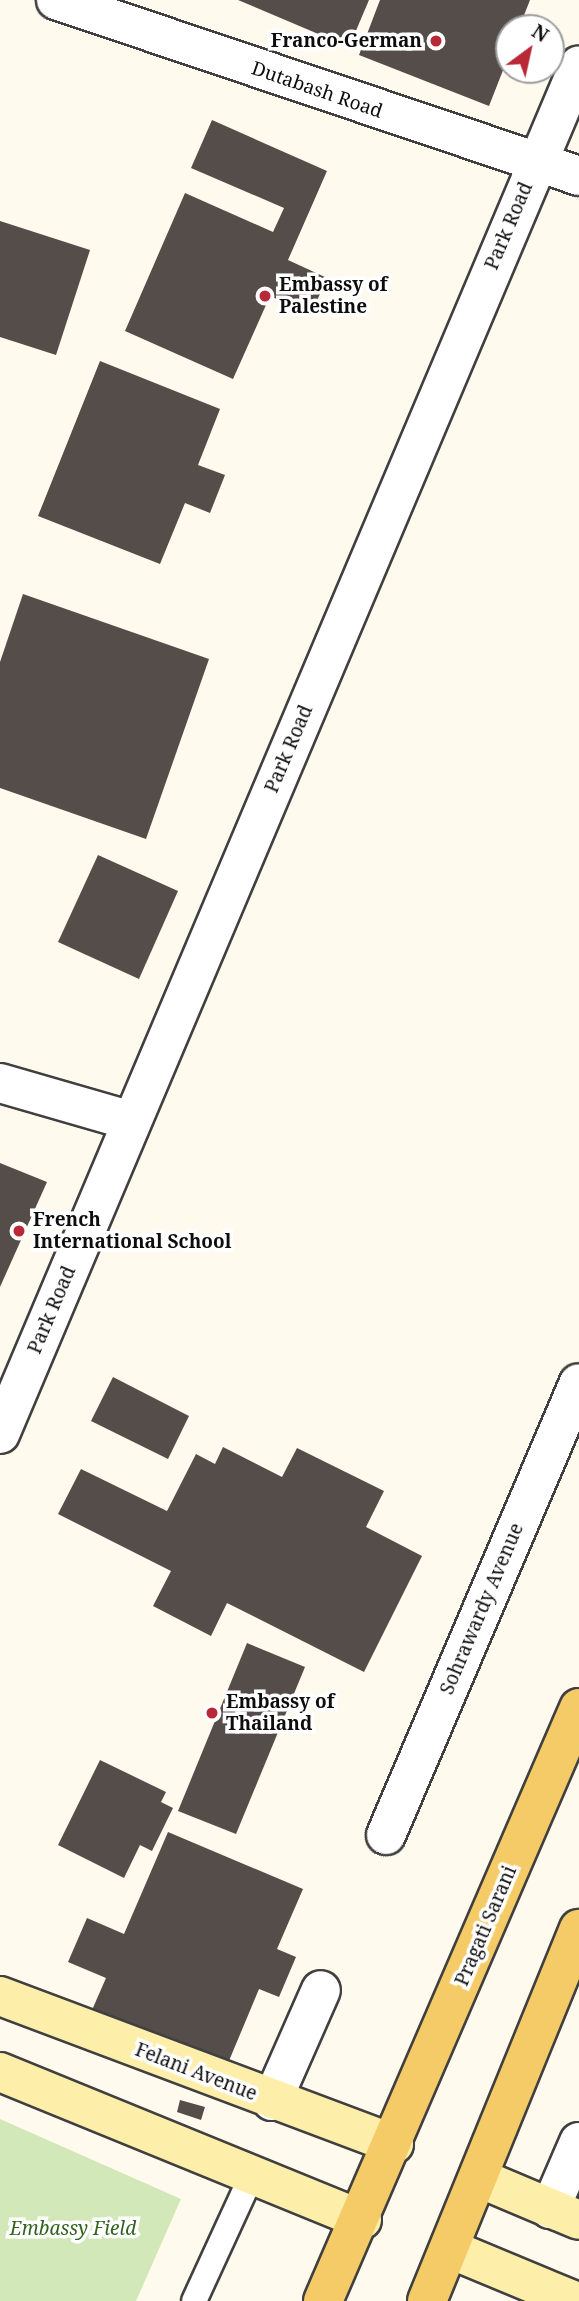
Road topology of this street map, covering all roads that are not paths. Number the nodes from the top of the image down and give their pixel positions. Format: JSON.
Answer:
{"nodes":[{"id":1,"x":56,"y":0,"type":"edge"},
{"id":2,"x":579,"y":65,"type":"edge"},
{"id":3,"x":535,"y":164,"type":"junction"},
{"id":4,"x":579,"y":176,"type":"edge"},
{"id":5,"x":0,"y":1083,"type":"edge"},
{"id":6,"x":132,"y":1121,"type":"junction"},
{"id":7,"x":579,"y":1383,"type":"edge"},
{"id":8,"x":0,"y":1434,"type":"edge"},
{"id":9,"x":579,"y":1708,"type":"edge"},
{"id":10,"x":386,"y":1835,"type":"dead end"},
{"id":11,"x":579,"y":1929,"type":"edge"},
{"id":12,"x":321,"y":1990,"type":"dead end"},
{"id":13,"x":0,"y":1996,"type":"edge"},
{"id":14,"x":0,"y":2072,"type":"edge"},
{"id":15,"x":272,"y":2101,"type":"junction"},
{"id":16,"x":579,"y":2142,"type":"edge"},
{"id":17,"x":394,"y":2144,"type":"junction"},
{"id":18,"x":253,"y":2173,"type":"junction"},
{"id":19,"x":479,"y":2178,"type":"junction"},
{"id":20,"x":565,"y":2215,"type":"edge"},
{"id":21,"x":362,"y":2220,"type":"junction"},
{"id":22,"x":450,"y":2249,"type":"junction"},
{"id":23,"x":562,"y":2299,"type":"edge"},
{"id":24,"x":194,"y":2301,"type":"edge"},
{"id":25,"x":323,"y":2301,"type":"edge"},
{"id":26,"x":427,"y":2301,"type":"edge"}],
"edges":[{"from":1,"to":3,"type":"street","name":"Dutabash Road"},
{"from":2,"to":3,"type":"street","name":"Park Road"},
{"from":3,"to":4,"type":"street","name":"Dutabash Road"},
{"from":3,"to":6,"type":"street","name":"Park Road"},
{"from":5,"to":6,"type":"street"},
{"from":6,"to":8,"type":"street","name":"Park Road"},
{"from":7,"to":10,"type":"street","name":"Sohrawardy Avenue"},
{"from":9,"to":17,"type":"main road","name":"Pragati Sarani"},
{"from":11,"to":19,"type":"main road"},
{"from":12,"to":15,"type":"street"},
{"from":13,"to":15,"type":"main road","name":"Felani Avenue"},
{"from":14,"to":18,"type":"main road"},
{"from":15,"to":17,"type":"main road","name":"Felani Avenue"},
{"from":16,"to":20,"type":"street"},
{"from":17,"to":21,"type":"main road","name":"Pragati Sarani"},
{"from":18,"to":21,"type":"main road"},
{"from":18,"to":24,"type":"lane"},
{"from":19,"to":20,"type":"main road"},
{"from":19,"to":22,"type":"main road"},
{"from":21,"to":25,"type":"main road","name":"Pragati Sarani"},
{"from":22,"to":23,"type":"main road"},
{"from":22,"to":26,"type":"main road"}]}
